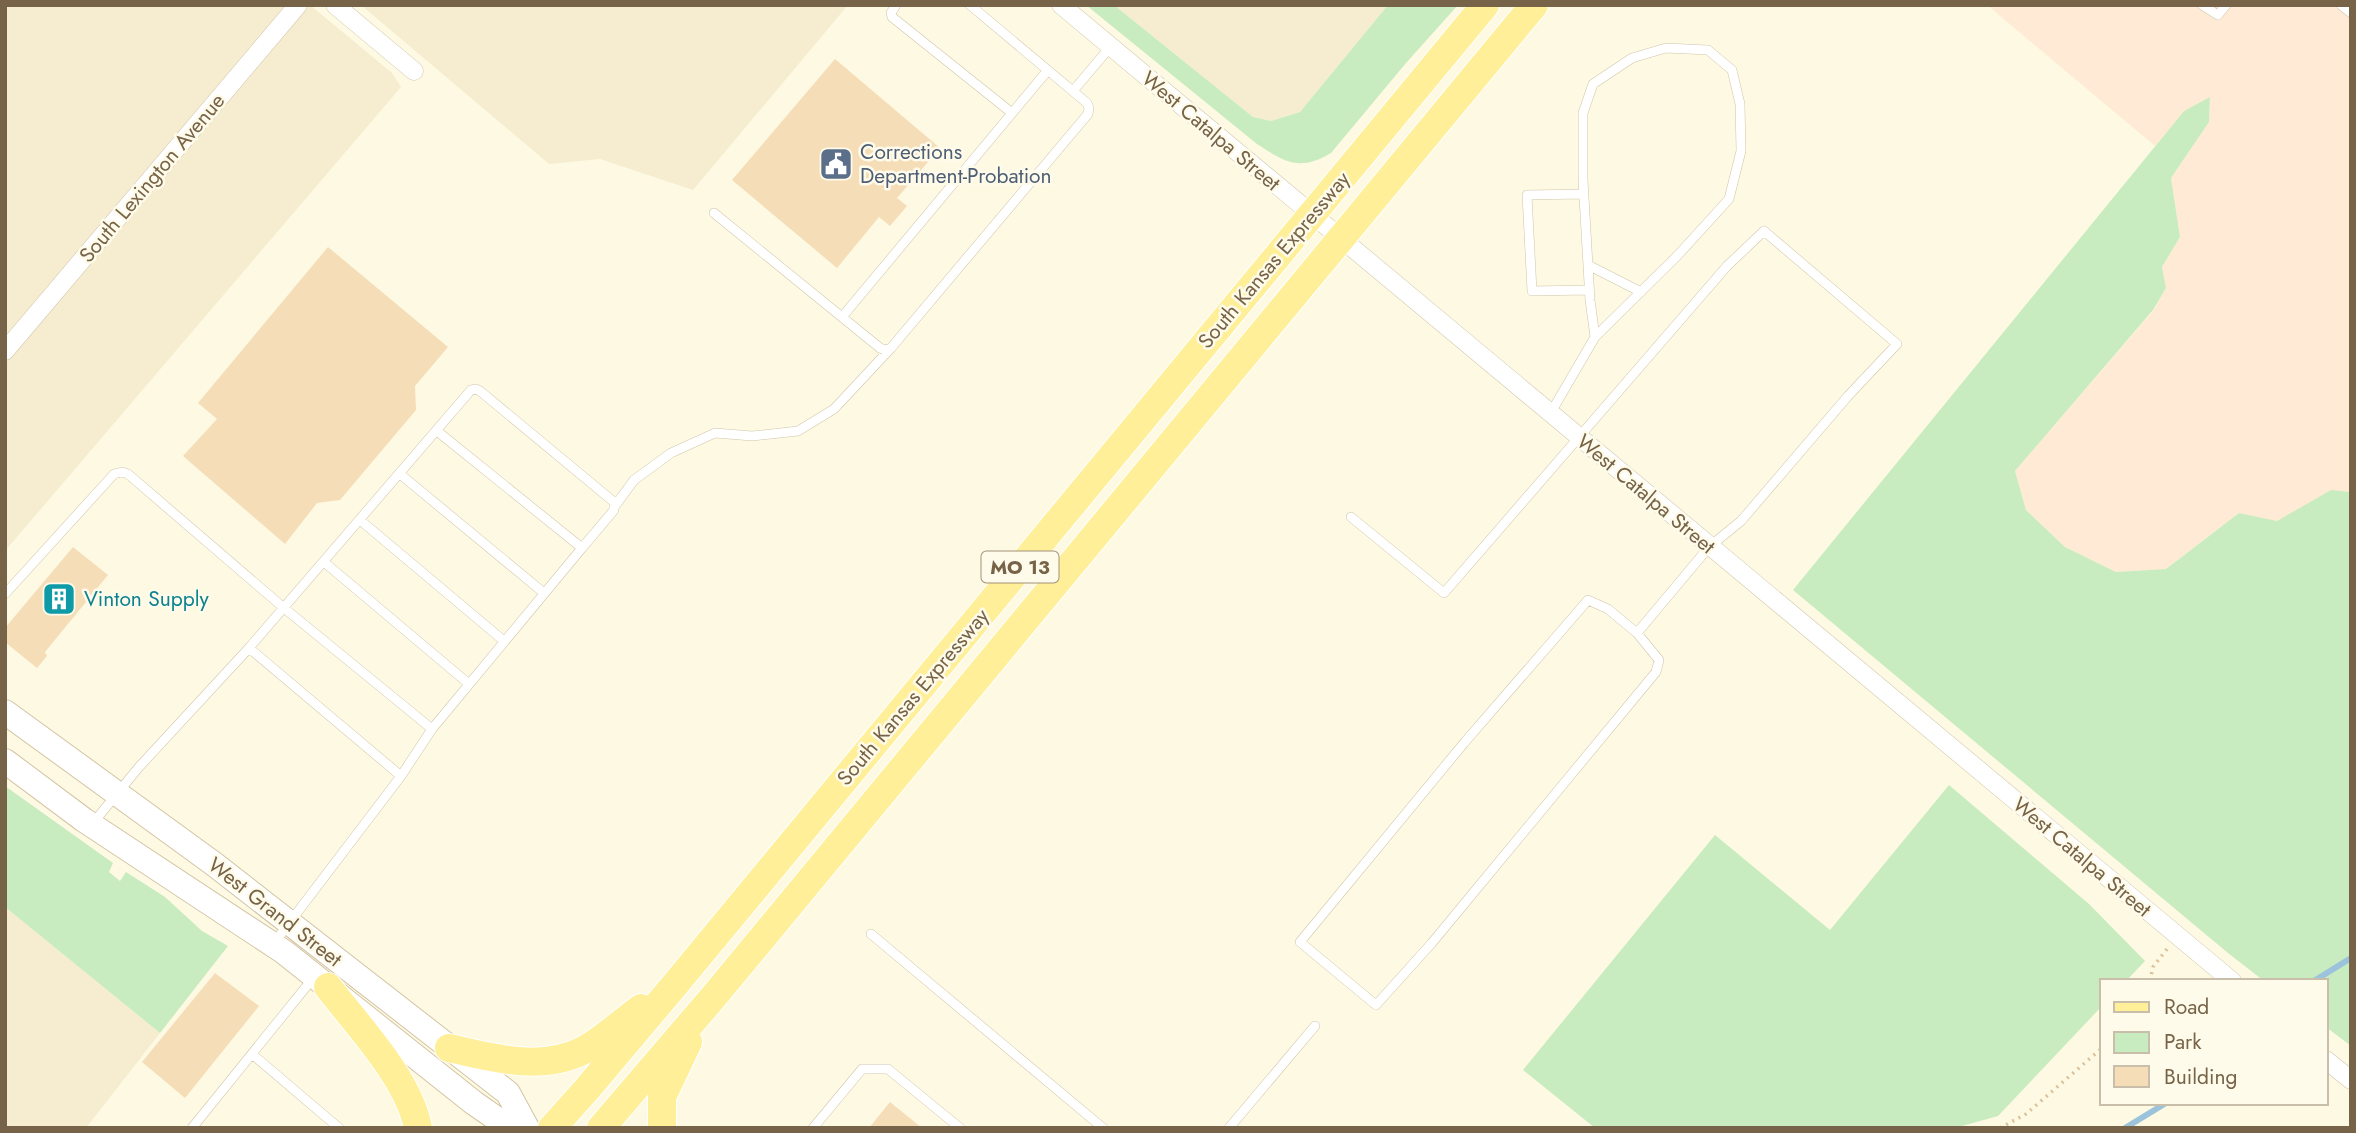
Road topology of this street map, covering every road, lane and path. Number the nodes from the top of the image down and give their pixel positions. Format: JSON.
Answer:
{"nodes":[{"id":1,"x":298,"y":5,"type":"edge"},
{"id":2,"x":335,"y":5,"type":"edge"},
{"id":3,"x":896,"y":5,"type":"edge"},
{"id":4,"x":970,"y":5,"type":"edge"},
{"id":5,"x":1061,"y":5,"type":"edge"},
{"id":6,"x":1485,"y":5,"type":"edge"},
{"id":7,"x":1534,"y":5,"type":"edge"},
{"id":8,"x":2202,"y":5,"type":"edge"},
{"id":9,"x":2226,"y":5,"type":"edge"},
{"id":10,"x":2341,"y":5,"type":"edge"},
{"id":11,"x":2351,"y":13,"type":"edge"},
{"id":12,"x":1111,"y":46,"type":"junction"},
{"id":13,"x":1048,"y":70,"type":"junction"},
{"id":14,"x":414,"y":71,"type":"dead end"},
{"id":15,"x":1073,"y":91,"type":"junction"},
{"id":16,"x":1012,"y":113,"type":"junction"},
{"id":17,"x":1583,"y":194,"type":"junction"},
{"id":18,"x":714,"y":214,"type":"dead end"},
{"id":19,"x":1311,"y":215,"type":"junction"},
{"id":20,"x":1339,"y":239,"type":"junction"},
{"id":21,"x":1588,"y":265,"type":"junction"},
{"id":22,"x":1590,"y":290,"type":"junction"},
{"id":23,"x":1641,"y":292,"type":"junction"},
{"id":24,"x":842,"y":317,"type":"junction"},
{"id":25,"x":1595,"y":337,"type":"junction"},
{"id":26,"x":891,"y":348,"type":"junction"},
{"id":27,"x":5,"y":351,"type":"edge"},
{"id":28,"x":1550,"y":414,"type":"junction"},
{"id":29,"x":437,"y":431,"type":"junction"},
{"id":30,"x":1577,"y":437,"type":"junction"},
{"id":31,"x":400,"y":474,"type":"junction"},
{"id":32,"x":615,"y":506,"type":"junction"},
{"id":33,"x":1350,"y":517,"type":"dead end"},
{"id":34,"x":360,"y":520,"type":"junction"},
{"id":35,"x":1709,"y":547,"type":"junction"},
{"id":36,"x":582,"y":548,"type":"junction"},
{"id":37,"x":324,"y":562,"type":"junction"},
{"id":38,"x":544,"y":593,"type":"junction"},
{"id":39,"x":5,"y":594,"type":"edge"},
{"id":40,"x":284,"y":608,"type":"junction"},
{"id":41,"x":1637,"y":633,"type":"junction"},
{"id":42,"x":504,"y":640,"type":"junction"},
{"id":43,"x":250,"y":648,"type":"junction"},
{"id":44,"x":469,"y":684,"type":"junction"},
{"id":45,"x":5,"y":712,"type":"edge"},
{"id":46,"x":432,"y":729,"type":"junction"},
{"id":47,"x":5,"y":761,"type":"edge"},
{"id":48,"x":401,"y":776,"type":"junction"},
{"id":49,"x":117,"y":794,"type":"junction"},
{"id":50,"x":91,"y":825,"type":"junction"},
{"id":51,"x":289,"y":923,"type":"junction"},
{"id":52,"x":871,"y":934,"type":"dead end"},
{"id":53,"x":2177,"y":936,"type":"junction"},
{"id":54,"x":273,"y":944,"type":"junction"},
{"id":55,"x":2150,"y":979,"type":"edge"},
{"id":56,"x":2230,"y":979,"type":"edge"},
{"id":57,"x":322,"y":981,"type":"junction"},
{"id":58,"x":678,"y":981,"type":"junction"},
{"id":59,"x":715,"y":995,"type":"junction"},
{"id":60,"x":1315,"y":1026,"type":"dead end"},
{"id":61,"x":449,"y":1048,"type":"junction"},
{"id":62,"x":2100,"y":1050,"type":"edge"},
{"id":63,"x":252,"y":1054,"type":"junction"},
{"id":64,"x":2328,"y":1062,"type":"edge"},
{"id":65,"x":2351,"y":1080,"type":"edge"},
{"id":66,"x":192,"y":1128,"type":"edge"},
{"id":67,"x":339,"y":1128,"type":"edge"},
{"id":68,"x":418,"y":1128,"type":"edge"},
{"id":69,"x":510,"y":1128,"type":"edge"},
{"id":70,"x":527,"y":1128,"type":"edge"},
{"id":71,"x":552,"y":1128,"type":"edge"},
{"id":72,"x":601,"y":1128,"type":"edge"},
{"id":73,"x":663,"y":1128,"type":"edge"},
{"id":74,"x":813,"y":1128,"type":"edge"},
{"id":75,"x":960,"y":1128,"type":"edge"},
{"id":76,"x":1103,"y":1128,"type":"edge"},
{"id":77,"x":1229,"y":1128,"type":"edge"},
{"id":78,"x":2000,"y":1128,"type":"edge"}],
"edges":[{"from":1,"to":27,"type":"street","name":"South Lexington Avenue"},
{"from":2,"to":14,"type":"street"},
{"from":3,"to":16,"type":"lane"},
{"from":4,"to":13,"type":"lane"},
{"from":5,"to":12,"type":"street","name":"West Catalpa Street"},
{"from":6,"to":19,"type":"main road","name":"South Kansas Expressway","number":"MO 13"},
{"from":7,"to":20,"type":"main road","name":"South Kansas Expressway","number":"MO 13"},
{"from":8,"to":9,"type":"lane"},
{"from":10,"to":11,"type":"lane"},
{"from":12,"to":15,"type":"lane"},
{"from":12,"to":19,"type":"street","name":"West Catalpa Street"},
{"from":13,"to":15,"type":"lane"},
{"from":13,"to":16,"type":"lane"},
{"from":15,"to":26,"type":"lane"},
{"from":16,"to":24,"type":"lane"},
{"from":17,"to":21,"type":"lane"},
{"from":17,"to":22,"type":"lane"},
{"from":17,"to":23,"type":"lane"},
{"from":18,"to":24,"type":"lane"},
{"from":19,"to":20,"type":"street","name":"West Catalpa Street"},
{"from":19,"to":58,"type":"main road","name":"South Kansas Expressway","number":"MO 13"},
{"from":20,"to":28,"type":"street","name":"West Catalpa Street"},
{"from":20,"to":59,"type":"main road","name":"South Kansas Expressway","number":"MO 13"},
{"from":21,"to":22,"type":"lane"},
{"from":21,"to":23,"type":"lane"},
{"from":22,"to":25,"type":"lane"},
{"from":23,"to":25,"type":"lane"},
{"from":24,"to":26,"type":"lane"},
{"from":25,"to":28,"type":"lane"},
{"from":26,"to":32,"type":"lane"},
{"from":28,"to":30,"type":"street","name":"West Catalpa Street"},
{"from":29,"to":31,"type":"lane"},
{"from":29,"to":32,"type":"lane"},
{"from":29,"to":36,"type":"lane"},
{"from":30,"to":33,"type":"lane"},
{"from":30,"to":35,"type":"street","name":"West Catalpa Street"},
{"from":30,"to":35,"type":"lane"},
{"from":31,"to":34,"type":"lane"},
{"from":31,"to":38,"type":"lane"},
{"from":32,"to":36,"type":"lane"},
{"from":34,"to":37,"type":"lane"},
{"from":34,"to":42,"type":"lane"},
{"from":35,"to":41,"type":"lane"},
{"from":35,"to":53,"type":"street","name":"West Catalpa Street"},
{"from":36,"to":38,"type":"lane"},
{"from":37,"to":40,"type":"lane"},
{"from":37,"to":44,"type":"lane"},
{"from":38,"to":42,"type":"lane"},
{"from":39,"to":40,"type":"lane"},
{"from":40,"to":43,"type":"lane"},
{"from":40,"to":46,"type":"lane"},
{"from":41,"to":41,"type":"lane"},
{"from":42,"to":44,"type":"lane"},
{"from":43,"to":48,"type":"lane"},
{"from":43,"to":49,"type":"lane"},
{"from":44,"to":46,"type":"lane"},
{"from":45,"to":49,"type":"main road","name":"West Grand Street"},
{"from":46,"to":48,"type":"lane"},
{"from":47,"to":50,"type":"main road","name":"West Grand Street"},
{"from":48,"to":51,"type":"lane"},
{"from":49,"to":50,"type":"lane"},
{"from":49,"to":51,"type":"main road","name":"West Grand Street"},
{"from":50,"to":54,"type":"main road","name":"West Grand Street"},
{"from":51,"to":54,"type":"lane"},
{"from":51,"to":61,"type":"main road","name":"West Grand Street"},
{"from":52,"to":76,"type":"lane"},
{"from":53,"to":55,"type":"path"},
{"from":53,"to":56,"type":"street","name":"West Catalpa Street"},
{"from":54,"to":57,"type":"main road","name":"West Grand Street"},
{"from":57,"to":63,"type":"lane"},
{"from":57,"to":68,"type":"main road"},
{"from":57,"to":69,"type":"main road","name":"West Grand Street"},
{"from":58,"to":61,"type":"main road"},
{"from":58,"to":71,"type":"main road","name":"South Kansas Expressway","number":"MO 13"},
{"from":59,"to":72,"type":"main road","name":"South Kansas Expressway","number":"MO 13"},
{"from":59,"to":73,"type":"main road"},
{"from":60,"to":77,"type":"lane"},
{"from":61,"to":70,"type":"main road","name":"West Grand Street"},
{"from":62,"to":78,"type":"path"},
{"from":63,"to":66,"type":"lane"},
{"from":63,"to":67,"type":"lane"},
{"from":64,"to":65,"type":"street"},
{"from":74,"to":75,"type":"lane"}]}
